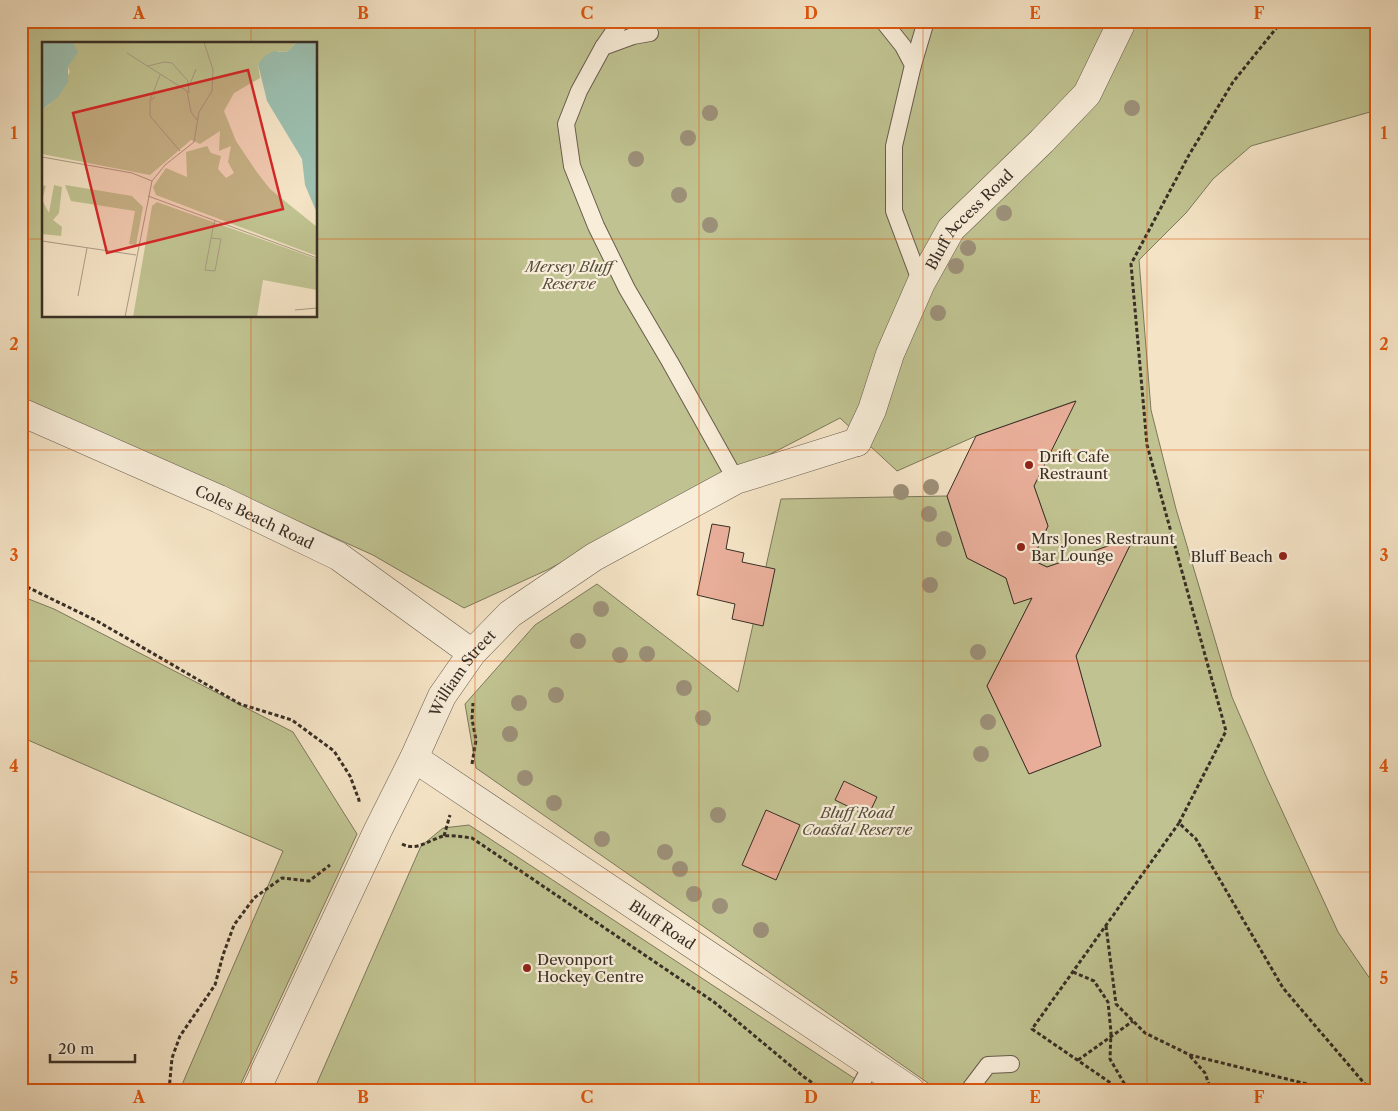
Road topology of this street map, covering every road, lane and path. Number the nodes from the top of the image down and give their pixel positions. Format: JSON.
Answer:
{"nodes":[{"id":1,"x":621,"y":21,"type":"edge"},
{"id":2,"x":883,"y":21,"type":"edge"},
{"id":3,"x":926,"y":21,"type":"edge"},
{"id":4,"x":1121,"y":21,"type":"edge"},
{"id":5,"x":1282,"y":21,"type":"edge"},
{"id":6,"x":650,"y":33,"type":"dead end"},
{"id":7,"x":603,"y":47,"type":"junction"},
{"id":8,"x":914,"y":65,"type":"junction"},
{"id":9,"x":921,"y":283,"type":"junction"},
{"id":10,"x":21,"y":412,"type":"edge"},
{"id":11,"x":857,"y":442,"type":"joint"},
{"id":12,"x":736,"y":480,"type":"junction"},
{"id":13,"x":21,"y":584,"type":"edge"},
{"id":14,"x":472,"y":653,"type":"junction"},
{"id":15,"x":473,"y":702,"type":"dead end"},
{"id":16,"x":414,"y":758,"type":"junction"},
{"id":17,"x":459,"y":788,"type":"junction"},
{"id":18,"x":1179,"y":823,"type":"junction"},
{"id":19,"x":378,"y":830,"type":"junction"},
{"id":20,"x":444,"y":836,"type":"junction"},
{"id":21,"x":332,"y":862,"type":"dead end"},
{"id":22,"x":1106,"y":926,"type":"junction"},
{"id":23,"x":1073,"y":972,"type":"junction"},
{"id":24,"x":1134,"y":1021,"type":"junction"},
{"id":25,"x":1111,"y":1037,"type":"junction"},
{"id":26,"x":1190,"y":1055,"type":"junction"},
{"id":27,"x":1078,"y":1060,"type":"junction"},
{"id":28,"x":872,"y":1064,"type":"junction"},
{"id":29,"x":1011,"y":1064,"type":"dead end"},
{"id":30,"x":169,"y":1090,"type":"edge"},
{"id":31,"x":256,"y":1090,"type":"edge"},
{"id":32,"x":823,"y":1090,"type":"edge"},
{"id":33,"x":858,"y":1090,"type":"edge"},
{"id":34,"x":910,"y":1090,"type":"edge"},
{"id":35,"x":969,"y":1090,"type":"edge"},
{"id":36,"x":1121,"y":1090,"type":"edge"},
{"id":37,"x":1128,"y":1090,"type":"edge"},
{"id":38,"x":1211,"y":1090,"type":"edge"},
{"id":39,"x":1331,"y":1090,"type":"edge"},
{"id":40,"x":1370,"y":1090,"type":"edge"}],
"edges":[{"from":1,"to":7,"type":"lane"},
{"from":2,"to":8,"type":"lane"},
{"from":3,"to":8,"type":"lane"},
{"from":4,"to":9,"type":"street","name":"Bluff Access Road"},
{"from":5,"to":18,"type":"path"},
{"from":6,"to":7,"type":"lane"},
{"from":7,"to":12,"type":"lane"},
{"from":8,"to":9,"type":"lane"},
{"from":9,"to":11,"type":"street","name":"Bluff Access Road"},
{"from":10,"to":14,"type":"street","name":"Coles Beach Road"},
{"from":11,"to":12,"type":"street","name":"William Street"},
{"from":12,"to":14,"type":"street","name":"William Street"},
{"from":13,"to":19,"type":"path"},
{"from":14,"to":16,"type":"street","name":"William Street"},
{"from":15,"to":17,"type":"path"},
{"from":16,"to":17,"type":"street","name":"Bluff Road"},
{"from":16,"to":19,"type":"street","name":"William Street"},
{"from":17,"to":20,"type":"path"},
{"from":17,"to":28,"type":"street","name":"Bluff Road"},
{"from":18,"to":22,"type":"path"},
{"from":18,"to":40,"type":"path"},
{"from":19,"to":20,"type":"path"},
{"from":19,"to":31,"type":"street","name":"William Street"},
{"from":20,"to":32,"type":"path"},
{"from":21,"to":30,"type":"path"},
{"from":22,"to":23,"type":"path"},
{"from":22,"to":24,"type":"path"},
{"from":23,"to":25,"type":"path"},
{"from":23,"to":27,"type":"path"},
{"from":24,"to":25,"type":"path"},
{"from":24,"to":26,"type":"path"},
{"from":25,"to":27,"type":"path"},
{"from":25,"to":37,"type":"path"},
{"from":26,"to":38,"type":"path"},
{"from":26,"to":39,"type":"path"},
{"from":27,"to":36,"type":"path"},
{"from":28,"to":33,"type":"lane"},
{"from":28,"to":34,"type":"street","name":"Bluff Road"},
{"from":29,"to":35,"type":"lane"}]}
